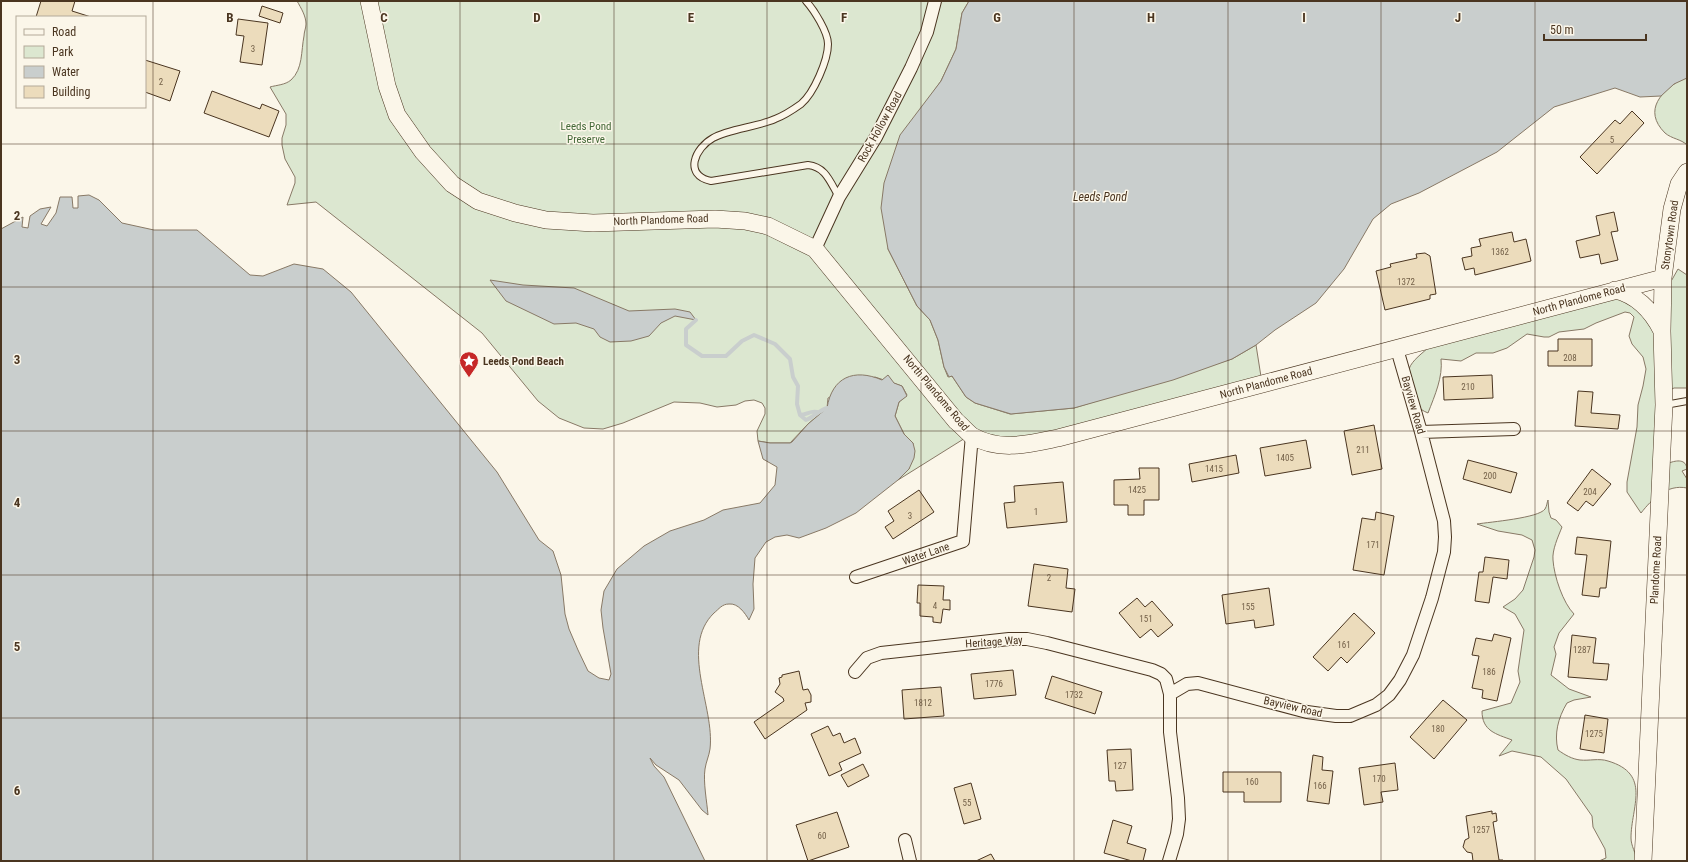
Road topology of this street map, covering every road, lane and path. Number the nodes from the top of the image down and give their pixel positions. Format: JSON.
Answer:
{"nodes":[{"id":1,"x":369,"y":1,"type":"edge"},
{"id":2,"x":806,"y":1,"type":"edge"},
{"id":3,"x":935,"y":1,"type":"edge"},
{"id":4,"x":1687,"y":172,"type":"edge"},
{"id":5,"x":839,"y":198,"type":"junction"},
{"id":6,"x":815,"y":249,"type":"junction"},
{"id":7,"x":1663,"y":278,"type":"junction"},
{"id":8,"x":1615,"y":290,"type":"junction"},
{"id":9,"x":1662,"y":331,"type":"junction"},
{"id":10,"x":1397,"y":350,"type":"junction"},
{"id":11,"x":1687,"y":401,"type":"edge"},
{"id":12,"x":1664,"y":405,"type":"junction"},
{"id":13,"x":1514,"y":429,"type":"dead end"},
{"id":14,"x":1421,"y":432,"type":"junction"},
{"id":15,"x":972,"y":435,"type":"junction"},
{"id":16,"x":856,"y":577,"type":"dead end"},
{"id":17,"x":855,"y":672,"type":"dead end"},
{"id":18,"x":1170,"y":694,"type":"junction"},
{"id":19,"x":905,"y":840,"type":"dead end"},
{"id":20,"x":910,"y":861,"type":"edge"},
{"id":21,"x":1169,"y":861,"type":"edge"},
{"id":22,"x":1643,"y":861,"type":"edge"}],
"edges":[{"from":1,"to":6,"type":"main road","name":"North Plandome Road"},
{"from":2,"to":5,"type":"lane"},
{"from":3,"to":5,"type":"street","name":"Rock Hollow Road"},
{"from":4,"to":7,"type":"main road","name":"Stonytown Road"},
{"from":5,"to":6,"type":"street","name":"Rock Hollow Road"},
{"from":6,"to":15,"type":"main road","name":"North Plandome Road"},
{"from":7,"to":8,"type":"main road","name":"North Plandome Road"},
{"from":7,"to":9,"type":"main road","name":"Plandome Road"},
{"from":8,"to":9,"type":"main road"},
{"from":8,"to":10,"type":"main road","name":"North Plandome Road"},
{"from":9,"to":12,"type":"main road","name":"Plandome Road"},
{"from":10,"to":14,"type":"street","name":"Bayview Road"},
{"from":10,"to":15,"type":"main road","name":"North Plandome Road"},
{"from":11,"to":12,"type":"lane"},
{"from":12,"to":22,"type":"main road","name":"Plandome Road"},
{"from":13,"to":14,"type":"street"},
{"from":14,"to":18,"type":"street","name":"Bayview Road"},
{"from":15,"to":16,"type":"street","name":"Water Lane"},
{"from":17,"to":18,"type":"street","name":"Heritage Way"},
{"from":18,"to":21,"type":"street"},
{"from":19,"to":20,"type":"street"}]}
